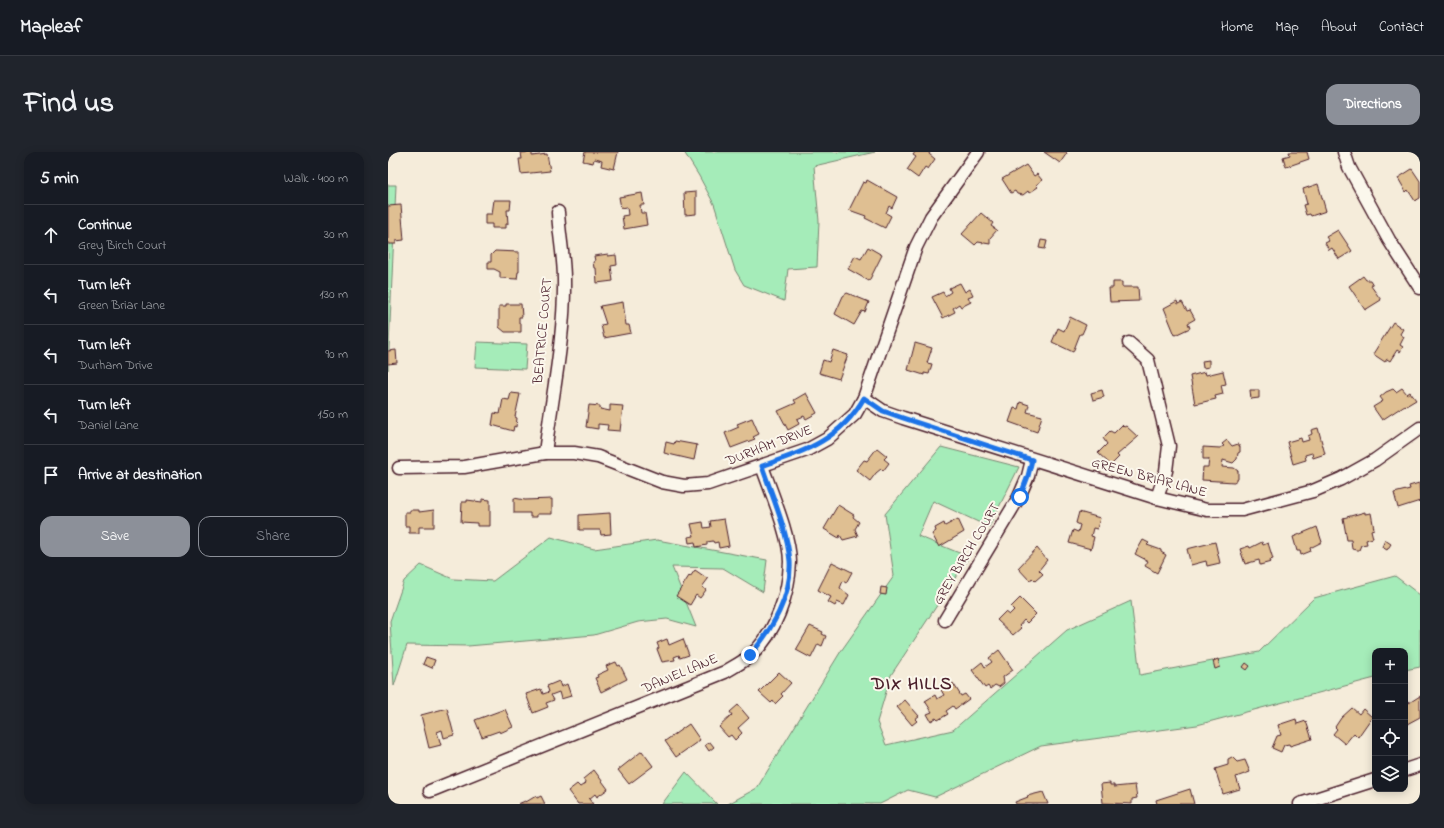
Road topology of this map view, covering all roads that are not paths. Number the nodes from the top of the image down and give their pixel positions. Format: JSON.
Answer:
{"nodes":[{"id":1,"x":978,"y":152,"type":"edge"},
{"id":2,"x":1344,"y":152,"type":"edge"},
{"id":3,"x":558,"y":212,"type":"dead end"},
{"id":4,"x":1420,"y":288,"type":"edge"},
{"id":5,"x":1129,"y":343,"type":"dead end"},
{"id":6,"x":864,"y":398,"type":"junction"},
{"id":7,"x":1420,"y":428,"type":"edge"},
{"id":8,"x":545,"y":453,"type":"junction"},
{"id":9,"x":1032,"y":460,"type":"junction"},
{"id":10,"x":762,"y":466,"type":"junction"},
{"id":11,"x":399,"y":468,"type":"dead end"},
{"id":12,"x":1157,"y":498,"type":"junction"},
{"id":13,"x":945,"y":620,"type":"dead end"},
{"id":14,"x":1420,"y":765,"type":"edge"},
{"id":15,"x":1408,"y":769,"type":"edge"},
{"id":16,"x":1372,"y":781,"type":"edge"},
{"id":17,"x":430,"y":791,"type":"dead end"},
{"id":18,"x":1300,"y":804,"type":"edge"}],
"edges":[{"from":1,"to":6,"type":"street","name":"DURHAM DRIVE"},
{"from":2,"to":4,"type":"street"},
{"from":3,"to":8,"type":"street","name":"BEATRICE COURT"},
{"from":5,"to":12,"type":"street"},
{"from":6,"to":9,"type":"street","name":"GREEN BRIAR LANE"},
{"from":6,"to":10,"type":"street","name":"DURHAM DRIVE"},
{"from":7,"to":12,"type":"street","name":"GREEN BRIAR LANE"},
{"from":8,"to":10,"type":"street","name":"DURHAM DRIVE"},
{"from":8,"to":11,"type":"street","name":"DURHAM DRIVE"},
{"from":9,"to":12,"type":"street","name":"GREEN BRIAR LANE"},
{"from":9,"to":13,"type":"street","name":"GREY BIRCH COURT"},
{"from":10,"to":17,"type":"street","name":"DANIEL LANE"},
{"from":14,"to":15,"type":"street"},
{"from":16,"to":18,"type":"street"}]}
